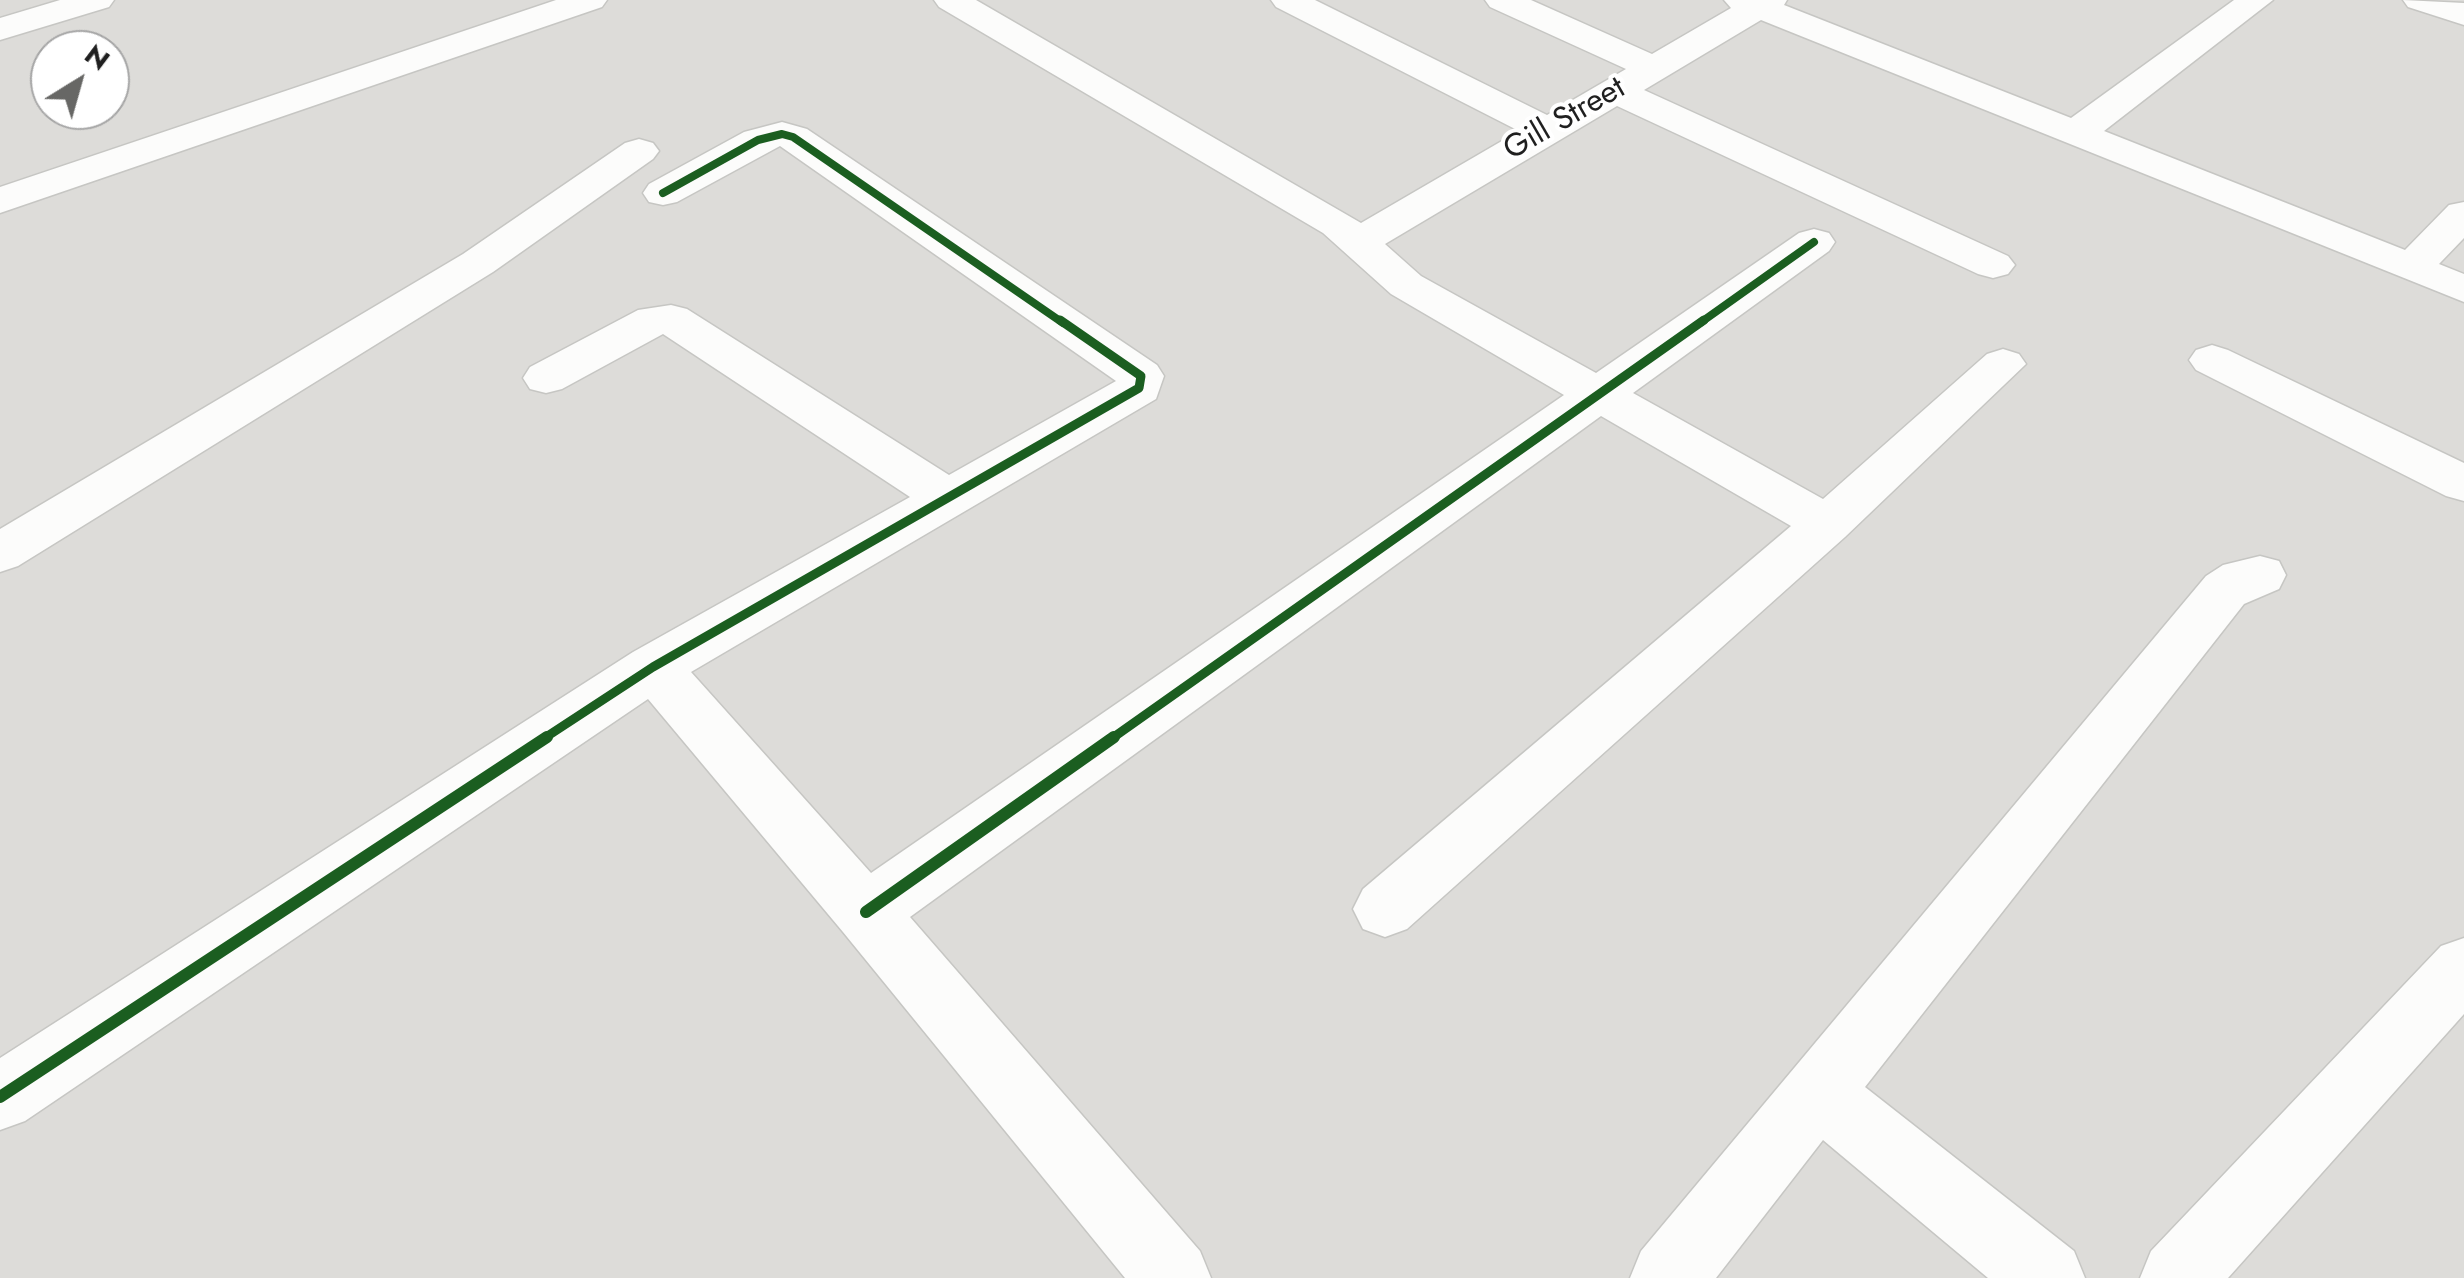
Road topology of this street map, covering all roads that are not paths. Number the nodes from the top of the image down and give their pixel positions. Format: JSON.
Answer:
{"nodes":[{"id":1,"x":98,"y":0,"type":"edge"},
{"id":2,"x":590,"y":0,"type":"edge"},
{"id":3,"x":952,"y":0,"type":"edge"},
{"id":4,"x":1288,"y":0,"type":"edge"},
{"id":5,"x":1502,"y":0,"type":"edge"},
{"id":6,"x":2256,"y":0,"type":"edge"},
{"id":7,"x":2420,"y":0,"type":"edge"},
{"id":8,"x":1756,"y":2,"type":"edge"},
{"id":9,"x":2464,"y":14,"type":"edge"},
{"id":10,"x":0,"y":29,"type":"edge"},
{"id":11,"x":1654,"y":68,"type":"junction"},
{"id":12,"x":1615,"y":90,"type":"junction"},
{"id":13,"x":1547,"y":130,"type":"junction"},
{"id":14,"x":2075,"y":134,"type":"junction"},
{"id":15,"x":0,"y":201,"type":"edge"},
{"id":16,"x":2464,"y":214,"type":"edge"},
{"id":17,"x":1360,"y":241,"type":"junction"},
{"id":18,"x":1814,"y":242,"type":"dead end"},
{"id":19,"x":1993,"y":265,"type":"dead end"},
{"id":20,"x":2411,"y":268,"type":"junction"},
{"id":21,"x":2464,"y":289,"type":"edge"},
{"id":22,"x":2212,"y":360,"type":"dead end"},
{"id":23,"x":2003,"y":364,"type":"dead end"},
{"id":24,"x":546,"y":378,"type":"dead end"},
{"id":25,"x":1599,"y":397,"type":"junction"},
{"id":26,"x":2464,"y":484,"type":"edge"},
{"id":27,"x":948,"y":498,"type":"junction"},
{"id":28,"x":1826,"y":524,"type":"junction"},
{"id":29,"x":0,"y":553,"type":"edge"},
{"id":30,"x":2260,"y":575,"type":"dead end"},
{"id":31,"x":652,"y":667,"type":"junction"},
{"id":32,"x":1385,"y":909,"type":"dead end"},
{"id":33,"x":866,"y":912,"type":"junction"},
{"id":34,"x":2464,"y":968,"type":"edge"},
{"id":35,"x":1819,"y":1094,"type":"junction"},
{"id":36,"x":0,"y":1097,"type":"edge"},
{"id":37,"x":1173,"y":1278,"type":"edge"},
{"id":38,"x":1668,"y":1278,"type":"edge"},
{"id":39,"x":2047,"y":1278,"type":"edge"},
{"id":40,"x":2178,"y":1278,"type":"edge"}],
"edges":[{"from":1,"to":10,"type":"street"},
{"from":2,"to":15,"type":"street"},
{"from":3,"to":17,"type":"street"},
{"from":4,"to":13,"type":"street"},
{"from":5,"to":11,"type":"street"},
{"from":6,"to":14,"type":"street"},
{"from":7,"to":9,"type":"street"},
{"from":8,"to":11,"type":"street","name":"Gill Street"},
{"from":8,"to":14,"type":"street"},
{"from":11,"to":12,"type":"street","name":"Gill Street"},
{"from":12,"to":13,"type":"street","name":"Gill Street"},
{"from":12,"to":19,"type":"street"},
{"from":13,"to":17,"type":"street","name":"Gill Street"},
{"from":14,"to":20,"type":"street"},
{"from":16,"to":20,"type":"street"},
{"from":17,"to":25,"type":"street"},
{"from":18,"to":25,"type":"street"},
{"from":20,"to":21,"type":"street"},
{"from":22,"to":26,"type":"street"},
{"from":23,"to":28,"type":"street"},
{"from":24,"to":27,"type":"street"},
{"from":25,"to":28,"type":"street"},
{"from":25,"to":33,"type":"street"},
{"from":27,"to":29,"type":"street"},
{"from":27,"to":31,"type":"street"},
{"from":28,"to":32,"type":"street"},
{"from":30,"to":35,"type":"street"},
{"from":31,"to":33,"type":"street"},
{"from":31,"to":36,"type":"street"},
{"from":33,"to":37,"type":"street"},
{"from":34,"to":40,"type":"street"},
{"from":35,"to":38,"type":"street"},
{"from":35,"to":39,"type":"street"}]}
